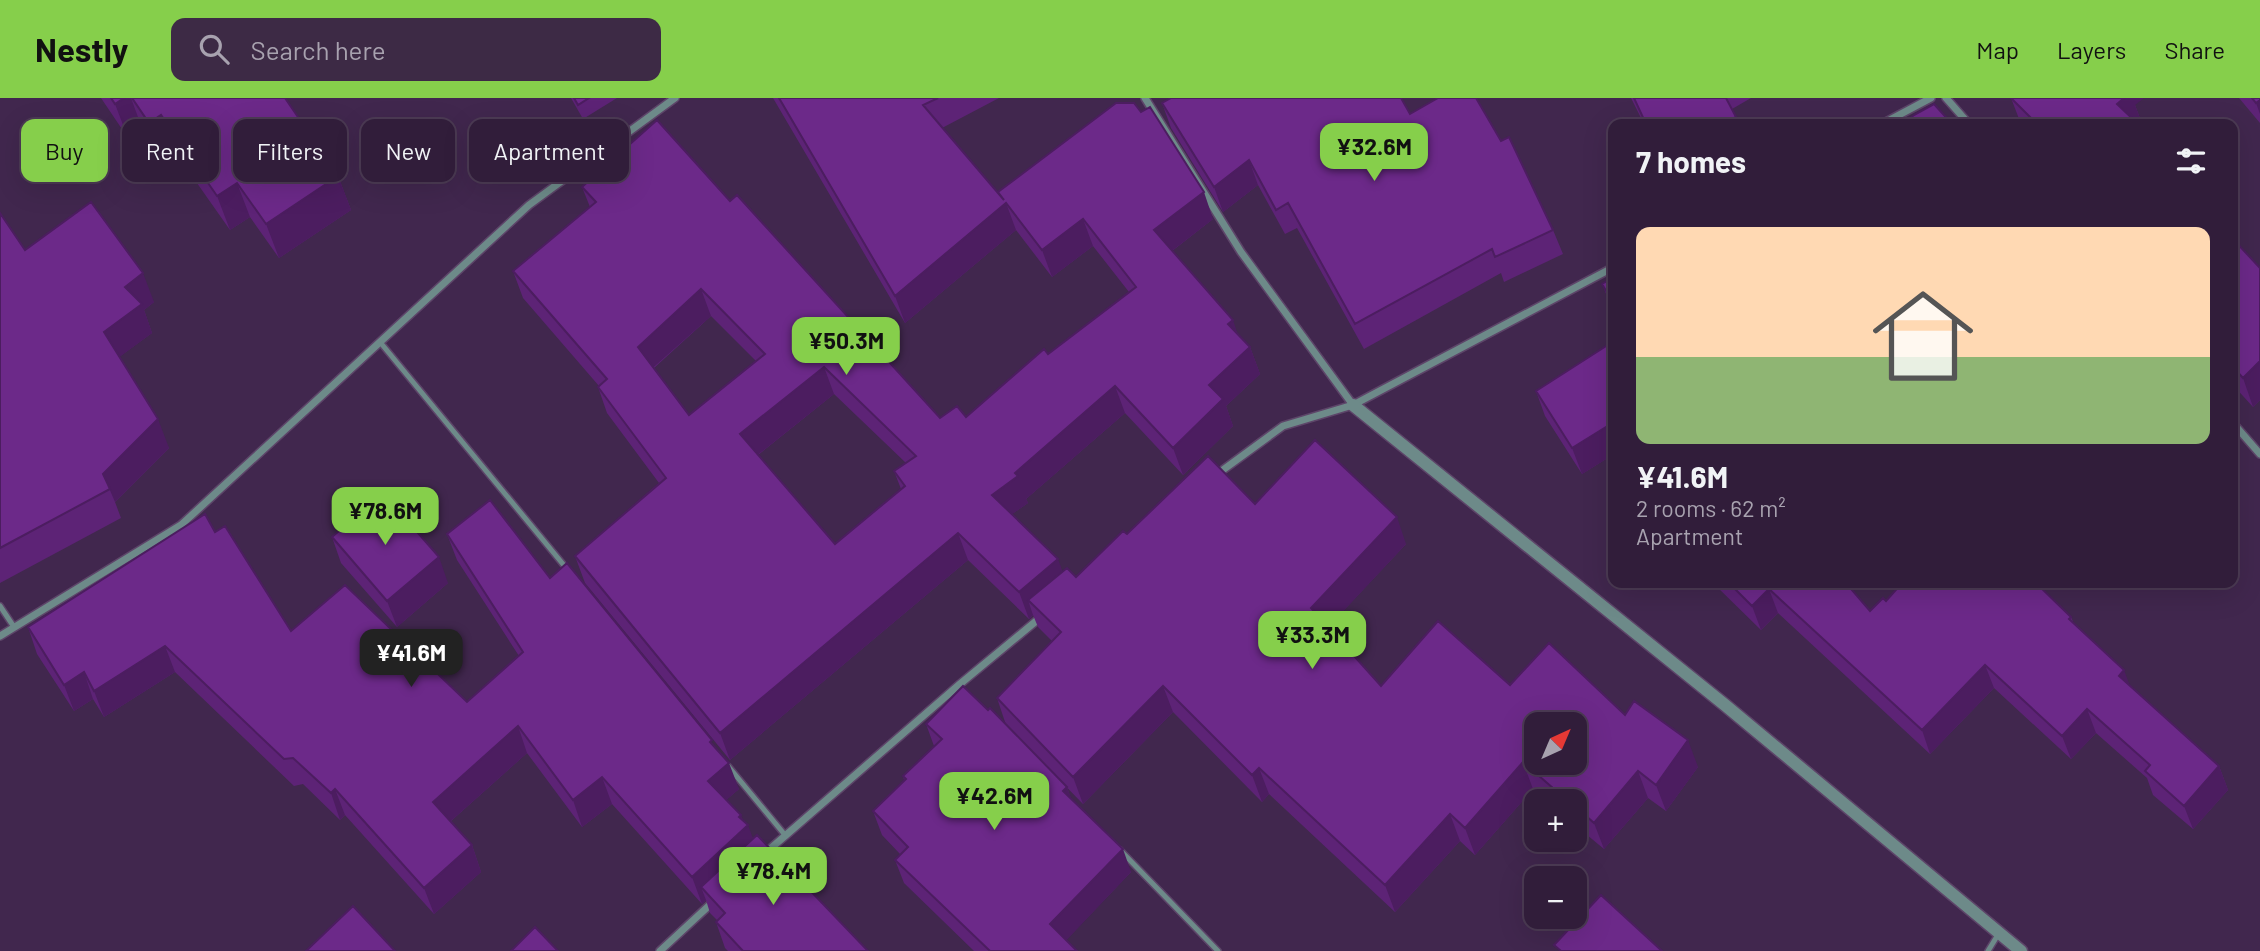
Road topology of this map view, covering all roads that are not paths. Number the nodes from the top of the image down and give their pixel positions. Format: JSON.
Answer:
{"nodes":[{"id":1,"x":674,"y":98,"type":"edge"},
{"id":2,"x":1145,"y":98,"type":"edge"},
{"id":3,"x":1931,"y":98,"type":"edge"},
{"id":4,"x":1946,"y":98,"type":"edge"},
{"id":5,"x":1891,"y":119,"type":"edge"},
{"id":6,"x":1965,"y":119,"type":"edge"},
{"id":7,"x":1608,"y":270,"type":"edge"},
{"id":8,"x":380,"y":342,"type":"junction"},
{"id":9,"x":1353,"y":405,"type":"junction"},
{"id":10,"x":2238,"y":429,"type":"edge"},
{"id":11,"x":2260,"y":454,"type":"edge"},
{"id":12,"x":1213,"y":477,"type":"edge"},
{"id":13,"x":574,"y":578,"type":"edge"},
{"id":14,"x":0,"y":606,"type":"edge"},
{"id":15,"x":1044,"y":614,"type":"edge"},
{"id":16,"x":14,"y":627,"type":"junction"},
{"id":17,"x":0,"y":636,"type":"edge"},
{"id":18,"x":960,"y":684,"type":"junction"},
{"id":19,"x":970,"y":694,"type":"edge"},
{"id":20,"x":723,"y":760,"type":"edge"},
{"id":21,"x":785,"y":835,"type":"junction"},
{"id":22,"x":1113,"y":842,"type":"edge"},
{"id":23,"x":756,"y":862,"type":"edge"},
{"id":24,"x":718,"y":897,"type":"edge"},
{"id":25,"x":1999,"y":933,"type":"junction"},
{"id":26,"x":660,"y":951,"type":"edge"},
{"id":27,"x":1218,"y":951,"type":"edge"},
{"id":28,"x":1988,"y":951,"type":"edge"},
{"id":29,"x":2021,"y":951,"type":"edge"}],
"edges":[{"from":1,"to":8,"type":"street"},
{"from":2,"to":9,"type":"street"},
{"from":3,"to":5,"type":"street"},
{"from":4,"to":6,"type":"street"},
{"from":7,"to":9,"type":"street"},
{"from":8,"to":13,"type":"lane"},
{"from":8,"to":16,"type":"street"},
{"from":9,"to":12,"type":"street"},
{"from":9,"to":25,"type":"street"},
{"from":10,"to":11,"type":"street"},
{"from":14,"to":16,"type":"lane"},
{"from":15,"to":18,"type":"street"},
{"from":16,"to":17,"type":"street"},
{"from":18,"to":19,"type":"lane"},
{"from":18,"to":21,"type":"street"},
{"from":20,"to":21,"type":"lane"},
{"from":21,"to":23,"type":"street"},
{"from":22,"to":27,"type":"lane"},
{"from":24,"to":26,"type":"street"},
{"from":25,"to":28,"type":"lane"},
{"from":25,"to":29,"type":"street"}]}
